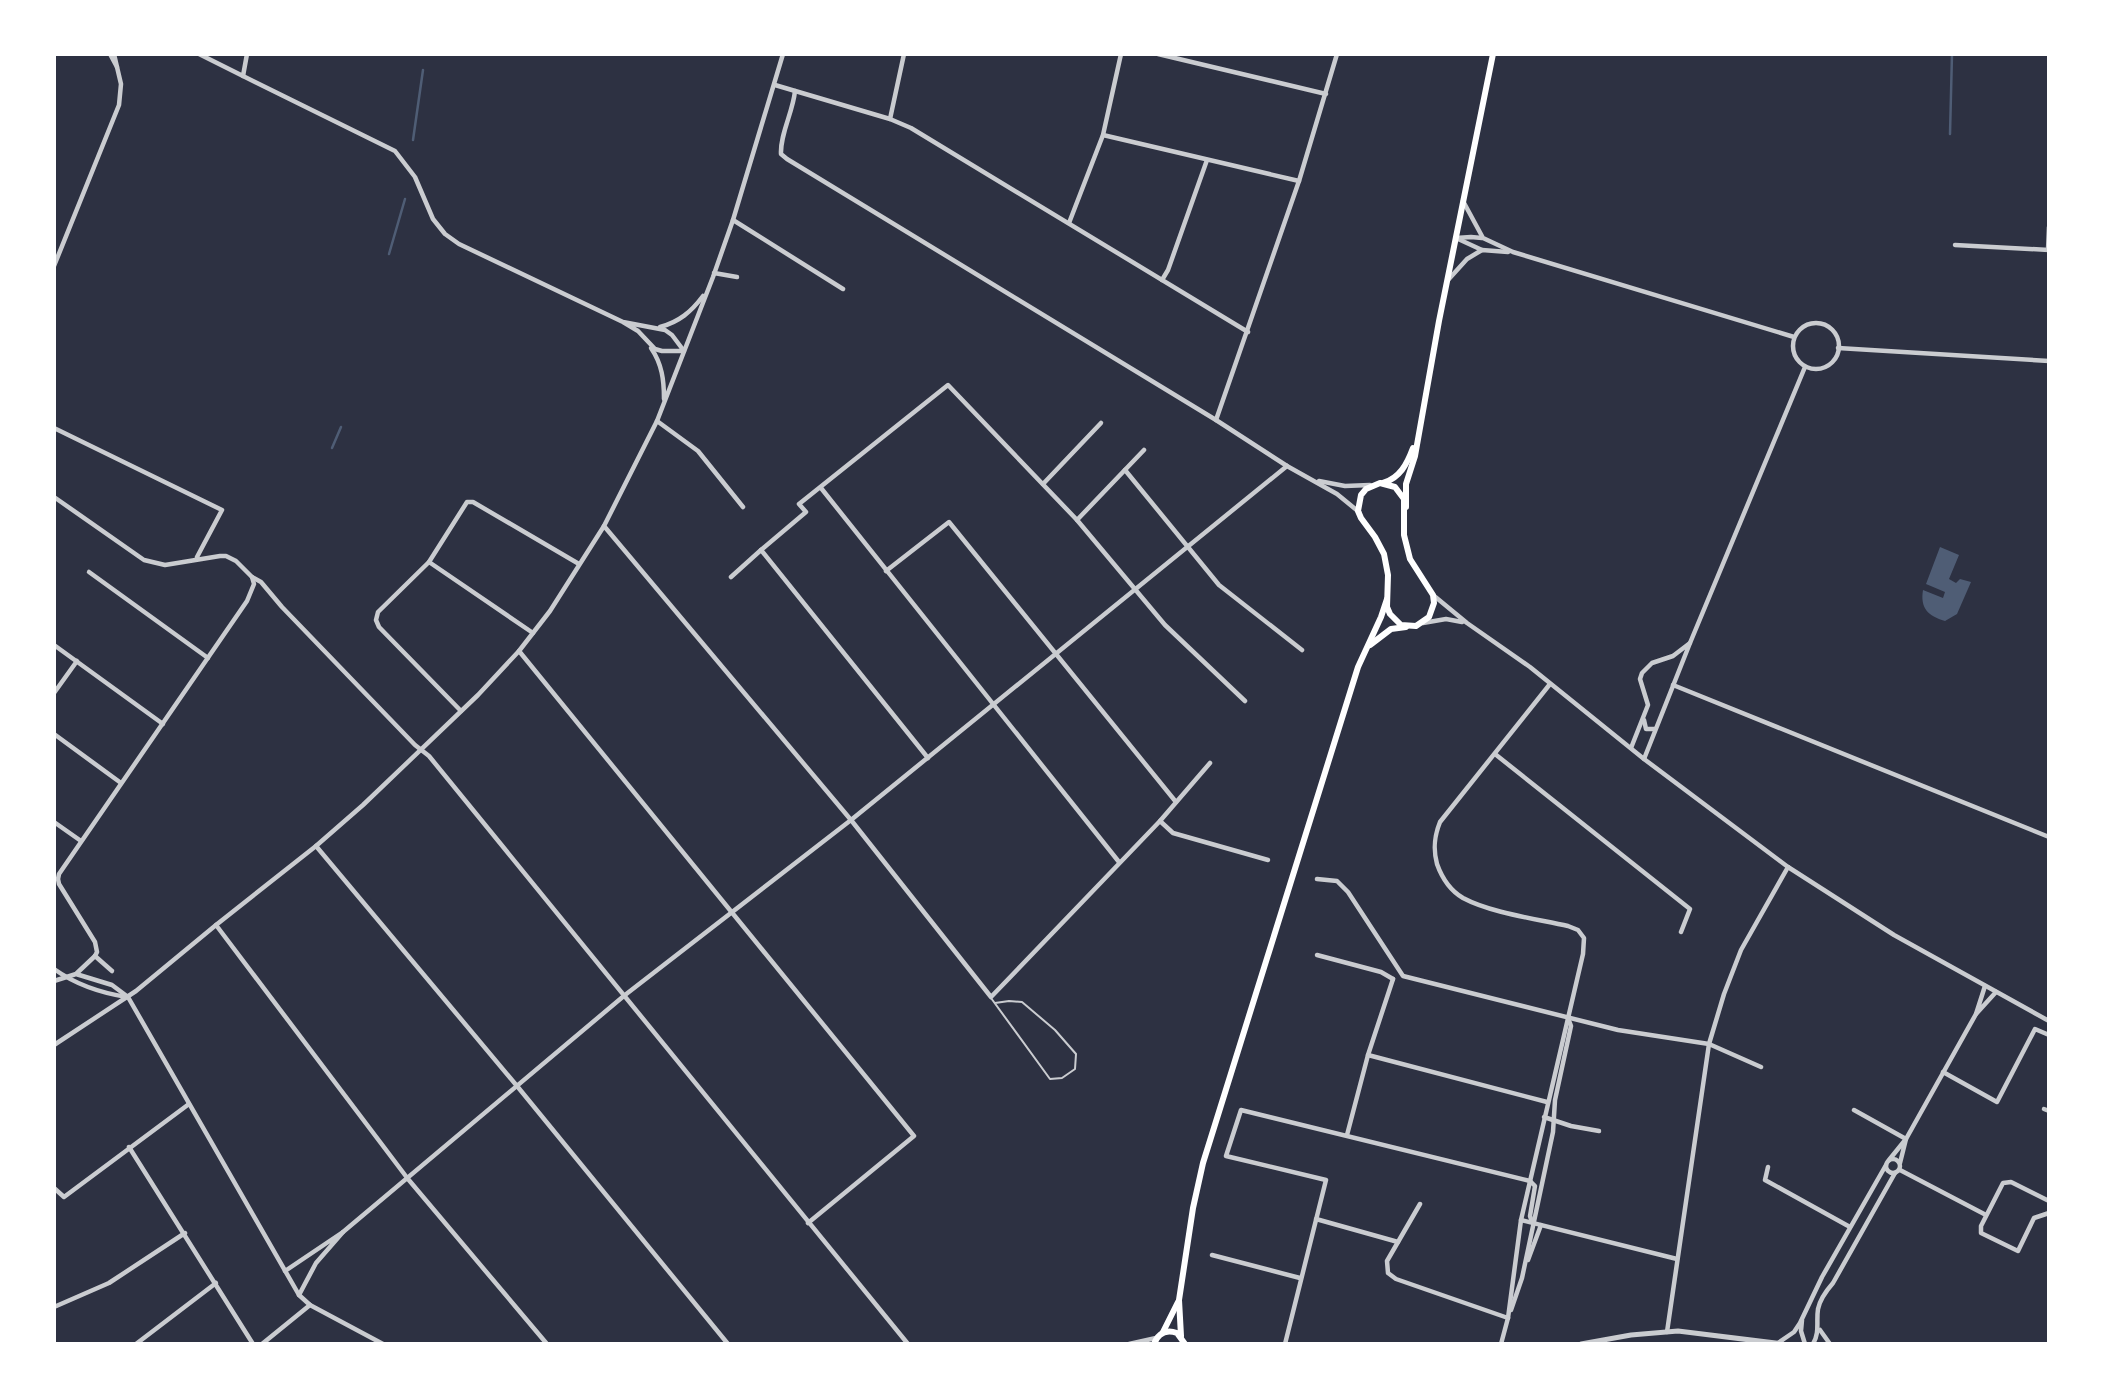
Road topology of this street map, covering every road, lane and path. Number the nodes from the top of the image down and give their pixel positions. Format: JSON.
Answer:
{"nodes":[{"id":1,"x":112,"y":54,"type":"edge"},
{"id":2,"x":199,"y":54,"type":"edge"},
{"id":3,"x":247,"y":54,"type":"edge"},
{"id":4,"x":783,"y":54,"type":"edge"},
{"id":5,"x":905,"y":54,"type":"edge"},
{"id":6,"x":1121,"y":54,"type":"edge"},
{"id":7,"x":1158,"y":54,"type":"edge"},
{"id":8,"x":1337,"y":54,"type":"edge"},
{"id":9,"x":1493,"y":54,"type":"edge"},
{"id":10,"x":243,"y":76,"type":"junction"},
{"id":11,"x":775,"y":85,"type":"junction"},
{"id":12,"x":794,"y":91,"type":"junction"},
{"id":13,"x":1326,"y":94,"type":"junction"},
{"id":14,"x":890,"y":119,"type":"junction"},
{"id":15,"x":1102,"y":135,"type":"junction"},
{"id":16,"x":1207,"y":160,"type":"junction"},
{"id":17,"x":1299,"y":181,"type":"junction"},
{"id":18,"x":1463,"y":201,"type":"junction"},
{"id":19,"x":733,"y":220,"type":"junction"},
{"id":20,"x":1069,"y":223,"type":"junction"},
{"id":21,"x":2049,"y":228,"type":"edge"},
{"id":22,"x":1456,"y":238,"type":"junction"},
{"id":23,"x":1483,"y":239,"type":"junction"},
{"id":24,"x":1955,"y":245,"type":"dead end"},
{"id":25,"x":1482,"y":250,"type":"junction"},
{"id":26,"x":2048,"y":250,"type":"edge"},
{"id":27,"x":1513,"y":252,"type":"junction"},
{"id":28,"x":54,"y":266,"type":"edge"},
{"id":29,"x":714,"y":273,"type":"junction"},
{"id":30,"x":737,"y":277,"type":"dead end"},
{"id":31,"x":1162,"y":280,"type":"junction"},
{"id":32,"x":1447,"y":280,"type":"junction"},
{"id":33,"x":843,"y":289,"type":"dead end"},
{"id":34,"x":708,"y":290,"type":"junction"},
{"id":35,"x":623,"y":322,"type":"junction"},
{"id":36,"x":656,"y":328,"type":"junction"},
{"id":37,"x":1248,"y":332,"type":"junction"},
{"id":38,"x":1794,"y":337,"type":"junction"},
{"id":39,"x":646,"y":341,"type":"junction"},
{"id":40,"x":1839,"y":348,"type":"junction"},
{"id":41,"x":684,"y":351,"type":"junction"},
{"id":42,"x":2049,"y":361,"type":"edge"},
{"id":43,"x":1805,"y":367,"type":"junction"},
{"id":44,"x":664,"y":403,"type":"junction"},
{"id":45,"x":1216,"y":420,"type":"junction"},
{"id":46,"x":657,"y":421,"type":"junction"},
{"id":47,"x":1101,"y":423,"type":"dead end"},
{"id":48,"x":1419,"y":426,"type":"junction"},
{"id":49,"x":54,"y":428,"type":"edge"},
{"id":50,"x":1144,"y":450,"type":"dead end"},
{"id":51,"x":1287,"y":466,"type":"junction"},
{"id":52,"x":1125,"y":470,"type":"junction"},
{"id":53,"x":1315,"y":480,"type":"junction"},
{"id":54,"x":1042,"y":484,"type":"junction"},
{"id":55,"x":1376,"y":484,"type":"junction"},
{"id":56,"x":820,"y":488,"type":"junction"},
{"id":57,"x":54,"y":497,"type":"edge"},
{"id":58,"x":743,"y":507,"type":"dead end"},
{"id":59,"x":1406,"y":507,"type":"junction"},
{"id":60,"x":1359,"y":513,"type":"junction"},
{"id":61,"x":1077,"y":520,"type":"junction"},
{"id":62,"x":604,"y":526,"type":"junction"},
{"id":63,"x":1188,"y":547,"type":"junction"},
{"id":64,"x":761,"y":550,"type":"junction"},
{"id":65,"x":196,"y":558,"type":"junction"},
{"id":66,"x":429,"y":562,"type":"junction"},
{"id":67,"x":579,"y":564,"type":"junction"},
{"id":68,"x":886,"y":571,"type":"junction"},
{"id":69,"x":89,"y":572,"type":"dead end"},
{"id":70,"x":252,"y":577,"type":"junction"},
{"id":71,"x":731,"y":577,"type":"dead end"},
{"id":72,"x":1135,"y":589,"type":"junction"},
{"id":73,"x":1433,"y":595,"type":"junction"},
{"id":74,"x":1387,"y":599,"type":"junction"},
{"id":75,"x":1423,"y":623,"type":"junction"},
{"id":76,"x":1466,"y":623,"type":"junction"},
{"id":77,"x":1408,"y":626,"type":"junction"},
{"id":78,"x":533,"y":633,"type":"junction"},
{"id":79,"x":1690,"y":643,"type":"junction"},
{"id":80,"x":54,"y":645,"type":"edge"},
{"id":81,"x":1366,"y":649,"type":"junction"},
{"id":82,"x":1302,"y":650,"type":"dead end"},
{"id":83,"x":519,"y":651,"type":"junction"},
{"id":84,"x":1057,"y":653,"type":"junction"},
{"id":85,"x":1670,"y":657,"type":"junction"},
{"id":86,"x":208,"y":658,"type":"junction"},
{"id":87,"x":77,"y":661,"type":"junction"},
{"id":88,"x":1677,"y":676,"type":"junction"},
{"id":89,"x":1550,"y":684,"type":"junction"},
{"id":90,"x":1673,"y":685,"type":"junction"},
{"id":91,"x":54,"y":693,"type":"edge"},
{"id":92,"x":1245,"y":701,"type":"dead end"},
{"id":93,"x":993,"y":703,"type":"junction"},
{"id":94,"x":461,"y":711,"type":"junction"},
{"id":95,"x":1643,"y":719,"type":"junction"},
{"id":96,"x":163,"y":724,"type":"junction"},
{"id":97,"x":1655,"y":729,"type":"junction"},
{"id":98,"x":54,"y":734,"type":"edge"},
{"id":99,"x":1631,"y":748,"type":"junction"},
{"id":100,"x":420,"y":750,"type":"junction"},
{"id":101,"x":1495,"y":754,"type":"junction"},
{"id":102,"x":928,"y":758,"type":"junction"},
{"id":103,"x":1644,"y":759,"type":"junction"},
{"id":104,"x":1210,"y":763,"type":"dead end"},
{"id":105,"x":121,"y":783,"type":"junction"},
{"id":106,"x":1176,"y":802,"type":"junction"},
{"id":107,"x":851,"y":820,"type":"junction"},
{"id":108,"x":1160,"y":821,"type":"junction"},
{"id":109,"x":54,"y":822,"type":"edge"},
{"id":110,"x":2049,"y":837,"type":"edge"},
{"id":111,"x":81,"y":841,"type":"junction"},
{"id":112,"x":316,"y":846,"type":"junction"},
{"id":113,"x":1268,"y":860,"type":"dead end"},
{"id":114,"x":1119,"y":862,"type":"junction"},
{"id":115,"x":1788,"y":867,"type":"junction"},
{"id":116,"x":1317,"y":878,"type":"dead end"},
{"id":117,"x":733,"y":912,"type":"junction"},
{"id":118,"x":216,"y":925,"type":"junction"},
{"id":119,"x":1681,"y":932,"type":"dead end"},
{"id":120,"x":1317,"y":955,"type":"dead end"},
{"id":121,"x":95,"y":956,"type":"junction"},
{"id":122,"x":54,"y":969,"type":"edge"},
{"id":123,"x":112,"y":971,"type":"dead end"},
{"id":124,"x":76,"y":974,"type":"junction"},
{"id":125,"x":65,"y":976,"type":"junction"},
{"id":126,"x":1403,"y":976,"type":"junction"},
{"id":127,"x":1393,"y":979,"type":"junction"},
{"id":128,"x":54,"y":981,"type":"edge"},
{"id":129,"x":1986,"y":986,"type":"junction"},
{"id":130,"x":1996,"y":992,"type":"junction"},
{"id":131,"x":625,"y":995,"type":"junction"},
{"id":132,"x":128,"y":997,"type":"junction"},
{"id":133,"x":990,"y":997,"type":"junction"},
{"id":134,"x":995,"y":1003,"type":"junction"},
{"id":135,"x":1976,"y":1014,"type":"junction"},
{"id":136,"x":1568,"y":1017,"type":"junction"},
{"id":137,"x":2049,"y":1021,"type":"edge"},
{"id":138,"x":2049,"y":1035,"type":"edge"},
{"id":139,"x":1709,"y":1044,"type":"junction"},
{"id":140,"x":54,"y":1045,"type":"edge"},
{"id":141,"x":1368,"y":1055,"type":"junction"},
{"id":142,"x":1761,"y":1067,"type":"dead end"},
{"id":143,"x":1943,"y":1072,"type":"junction"},
{"id":144,"x":517,"y":1086,"type":"junction"},
{"id":145,"x":1547,"y":1102,"type":"junction"},
{"id":146,"x":189,"y":1104,"type":"junction"},
{"id":147,"x":1854,"y":1110,"type":"dead end"},
{"id":148,"x":1544,"y":1117,"type":"junction"},
{"id":149,"x":1554,"y":1120,"type":"junction"},
{"id":150,"x":1599,"y":1131,"type":"dead end"},
{"id":151,"x":1347,"y":1135,"type":"junction"},
{"id":152,"x":1906,"y":1139,"type":"junction"},
{"id":153,"x":129,"y":1147,"type":"junction"},
{"id":154,"x":1887,"y":1163,"type":"junction"},
{"id":155,"x":1900,"y":1163,"type":"junction"},
{"id":156,"x":1768,"y":1167,"type":"dead end"},
{"id":157,"x":1897,"y":1172,"type":"junction"},
{"id":158,"x":1544,"y":1174,"type":"junction"},
{"id":159,"x":408,"y":1180,"type":"junction"},
{"id":160,"x":1530,"y":1181,"type":"junction"},
{"id":161,"x":54,"y":1188,"type":"edge"},
{"id":162,"x":2049,"y":1200,"type":"edge"},
{"id":163,"x":1420,"y":1204,"type":"dead end"},
{"id":164,"x":2049,"y":1213,"type":"edge"},
{"id":165,"x":1986,"y":1215,"type":"junction"},
{"id":166,"x":1316,"y":1219,"type":"junction"},
{"id":167,"x":1521,"y":1220,"type":"junction"},
{"id":168,"x":808,"y":1223,"type":"junction"},
{"id":169,"x":1532,"y":1223,"type":"junction"},
{"id":170,"x":1541,"y":1225,"type":"junction"},
{"id":171,"x":1850,"y":1227,"type":"junction"},
{"id":172,"x":343,"y":1232,"type":"junction"},
{"id":173,"x":184,"y":1233,"type":"junction"},
{"id":174,"x":1398,"y":1242,"type":"junction"},
{"id":175,"x":1212,"y":1255,"type":"dead end"},
{"id":176,"x":1677,"y":1259,"type":"junction"},
{"id":177,"x":285,"y":1270,"type":"junction"},
{"id":178,"x":1300,"y":1278,"type":"junction"},
{"id":179,"x":1522,"y":1278,"type":"junction"},
{"id":180,"x":216,"y":1283,"type":"junction"},
{"id":181,"x":299,"y":1295,"type":"junction"},
{"id":182,"x":1179,"y":1300,"type":"junction"},
{"id":183,"x":310,"y":1305,"type":"junction"},
{"id":184,"x":54,"y":1307,"type":"edge"},
{"id":185,"x":1508,"y":1318,"type":"junction"},
{"id":186,"x":1802,"y":1319,"type":"junction"},
{"id":187,"x":1819,"y":1326,"type":"junction"},
{"id":188,"x":1163,"y":1332,"type":"junction"},
{"id":189,"x":1667,"y":1332,"type":"junction"},
{"id":190,"x":1181,"y":1336,"type":"junction"},
{"id":191,"x":1155,"y":1341,"type":"edge"},
{"id":192,"x":1778,"y":1343,"type":"edge"},
{"id":193,"x":136,"y":1344,"type":"edge"},
{"id":194,"x":253,"y":1344,"type":"edge"},
{"id":195,"x":262,"y":1344,"type":"edge"},
{"id":196,"x":383,"y":1344,"type":"edge"},
{"id":197,"x":547,"y":1344,"type":"edge"},
{"id":198,"x":728,"y":1344,"type":"edge"},
{"id":199,"x":908,"y":1344,"type":"edge"},
{"id":200,"x":1129,"y":1344,"type":"edge"},
{"id":201,"x":1185,"y":1344,"type":"edge"},
{"id":202,"x":1284,"y":1344,"type":"edge"},
{"id":203,"x":1501,"y":1344,"type":"edge"},
{"id":204,"x":1581,"y":1344,"type":"edge"},
{"id":205,"x":1783,"y":1344,"type":"edge"},
{"id":206,"x":1805,"y":1344,"type":"edge"},
{"id":207,"x":1813,"y":1344,"type":"edge"},
{"id":208,"x":1830,"y":1344,"type":"edge"}],
"edges":[{"from":1,"to":28,"type":"street"},
{"from":2,"to":10,"type":"street"},
{"from":3,"to":10,"type":"street"},
{"from":4,"to":11,"type":"street"},
{"from":5,"to":14,"type":"street"},
{"from":6,"to":15,"type":"street"},
{"from":7,"to":13,"type":"street"},
{"from":8,"to":13,"type":"street"},
{"from":9,"to":18,"type":"main road"},
{"from":10,"to":35,"type":"street"},
{"from":11,"to":12,"type":"street"},
{"from":11,"to":19,"type":"street"},
{"from":12,"to":14,"type":"street"},
{"from":12,"to":45,"type":"street"},
{"from":13,"to":17,"type":"street"},
{"from":14,"to":20,"type":"street"},
{"from":15,"to":16,"type":"street"},
{"from":15,"to":20,"type":"street"},
{"from":16,"to":17,"type":"street"},
{"from":16,"to":31,"type":"street"},
{"from":17,"to":37,"type":"street"},
{"from":18,"to":22,"type":"main road"},
{"from":18,"to":23,"type":"street"},
{"from":19,"to":29,"type":"street"},
{"from":19,"to":33,"type":"street"},
{"from":20,"to":31,"type":"street"},
{"from":21,"to":26,"type":"street"},
{"from":22,"to":23,"type":"street"},
{"from":22,"to":25,"type":"street"},
{"from":22,"to":32,"type":"main road"},
{"from":23,"to":27,"type":"street"},
{"from":24,"to":26,"type":"street"},
{"from":25,"to":27,"type":"street"},
{"from":25,"to":32,"type":"street"},
{"from":27,"to":38,"type":"street"},
{"from":29,"to":30,"type":"street"},
{"from":29,"to":34,"type":"street"},
{"from":31,"to":37,"type":"street"},
{"from":32,"to":48,"type":"main road"},
{"from":34,"to":36,"type":"street"},
{"from":34,"to":41,"type":"street"},
{"from":35,"to":36,"type":"street"},
{"from":35,"to":39,"type":"street"},
{"from":36,"to":41,"type":"street"},
{"from":37,"to":45,"type":"street"},
{"from":38,"to":40,"type":"street"},
{"from":38,"to":43,"type":"street"},
{"from":39,"to":41,"type":"street"},
{"from":39,"to":44,"type":"street"},
{"from":40,"to":42,"type":"street"},
{"from":40,"to":43,"type":"street"},
{"from":41,"to":44,"type":"street"},
{"from":43,"to":79,"type":"street"},
{"from":44,"to":46,"type":"street"},
{"from":45,"to":51,"type":"street"},
{"from":46,"to":58,"type":"street"},
{"from":46,"to":62,"type":"street"},
{"from":47,"to":54,"type":"street"},
{"from":48,"to":55,"type":"main road"},
{"from":48,"to":59,"type":"main road"},
{"from":49,"to":65,"type":"street"},
{"from":50,"to":52,"type":"street"},
{"from":51,"to":53,"type":"street"},
{"from":51,"to":63,"type":"street"},
{"from":52,"to":61,"type":"street"},
{"from":52,"to":63,"type":"street"},
{"from":53,"to":55,"type":"street"},
{"from":53,"to":60,"type":"street"},
{"from":54,"to":56,"type":"street"},
{"from":54,"to":61,"type":"street"},
{"from":55,"to":59,"type":"main road"},
{"from":55,"to":60,"type":"main road"},
{"from":56,"to":64,"type":"street"},
{"from":56,"to":68,"type":"street"},
{"from":57,"to":65,"type":"street"},
{"from":59,"to":73,"type":"main road"},
{"from":60,"to":74,"type":"main road"},
{"from":61,"to":72,"type":"street"},
{"from":62,"to":67,"type":"street"},
{"from":62,"to":107,"type":"street"},
{"from":63,"to":72,"type":"street"},
{"from":63,"to":82,"type":"street"},
{"from":64,"to":71,"type":"street"},
{"from":64,"to":102,"type":"street"},
{"from":65,"to":70,"type":"street"},
{"from":66,"to":67,"type":"street"},
{"from":66,"to":78,"type":"street"},
{"from":66,"to":94,"type":"street"},
{"from":67,"to":78,"type":"street"},
{"from":68,"to":84,"type":"street"},
{"from":68,"to":93,"type":"street"},
{"from":69,"to":86,"type":"street"},
{"from":70,"to":86,"type":"street"},
{"from":70,"to":100,"type":"street"},
{"from":72,"to":84,"type":"street"},
{"from":72,"to":92,"type":"street"},
{"from":73,"to":75,"type":"main road"},
{"from":73,"to":76,"type":"street"},
{"from":74,"to":77,"type":"main road"},
{"from":74,"to":81,"type":"main road"},
{"from":75,"to":76,"type":"street"},
{"from":75,"to":77,"type":"main road"},
{"from":76,"to":89,"type":"street"},
{"from":77,"to":81,"type":"main road"},
{"from":78,"to":83,"type":"street"},
{"from":79,"to":85,"type":"street"},
{"from":79,"to":88,"type":"street"},
{"from":80,"to":87,"type":"street"},
{"from":81,"to":182,"type":"main road"},
{"from":83,"to":94,"type":"street"},
{"from":83,"to":117,"type":"street"},
{"from":84,"to":93,"type":"street"},
{"from":84,"to":106,"type":"street"},
{"from":85,"to":88,"type":"street"},
{"from":85,"to":95,"type":"street"},
{"from":86,"to":96,"type":"street"},
{"from":87,"to":91,"type":"street"},
{"from":87,"to":96,"type":"street"},
{"from":88,"to":90,"type":"street"},
{"from":89,"to":99,"type":"street"},
{"from":89,"to":101,"type":"street"},
{"from":90,"to":97,"type":"street"},
{"from":90,"to":110,"type":"street"},
{"from":93,"to":102,"type":"street"},
{"from":93,"to":114,"type":"street"},
{"from":94,"to":100,"type":"street"},
{"from":95,"to":97,"type":"street"},
{"from":95,"to":99,"type":"street"},
{"from":96,"to":105,"type":"street"},
{"from":97,"to":103,"type":"street"},
{"from":98,"to":105,"type":"street"},
{"from":99,"to":103,"type":"street"},
{"from":100,"to":112,"type":"street"},
{"from":100,"to":131,"type":"street"},
{"from":101,"to":119,"type":"street"},
{"from":101,"to":136,"type":"street"},
{"from":102,"to":107,"type":"street"},
{"from":103,"to":115,"type":"street"},
{"from":104,"to":106,"type":"street"},
{"from":105,"to":111,"type":"street"},
{"from":106,"to":108,"type":"street"},
{"from":107,"to":117,"type":"street"},
{"from":107,"to":133,"type":"street"},
{"from":108,"to":113,"type":"street"},
{"from":108,"to":114,"type":"street"},
{"from":109,"to":111,"type":"street"},
{"from":111,"to":121,"type":"street"},
{"from":112,"to":118,"type":"street"},
{"from":112,"to":144,"type":"street"},
{"from":114,"to":133,"type":"street"},
{"from":115,"to":129,"type":"street"},
{"from":115,"to":139,"type":"street"},
{"from":116,"to":126,"type":"street"},
{"from":117,"to":131,"type":"street"},
{"from":117,"to":168,"type":"street"},
{"from":118,"to":132,"type":"street"},
{"from":118,"to":159,"type":"street"},
{"from":120,"to":127,"type":"street"},
{"from":121,"to":123,"type":"street"},
{"from":121,"to":124,"type":"street"},
{"from":122,"to":125,"type":"street"},
{"from":124,"to":125,"type":"street"},
{"from":124,"to":132,"type":"street"},
{"from":125,"to":128,"type":"street"},
{"from":125,"to":132,"type":"street"},
{"from":126,"to":127,"type":"street"},
{"from":126,"to":136,"type":"street"},
{"from":127,"to":141,"type":"street"},
{"from":129,"to":130,"type":"street"},
{"from":129,"to":135,"type":"street"},
{"from":130,"to":135,"type":"street"},
{"from":130,"to":137,"type":"street"},
{"from":131,"to":144,"type":"street"},
{"from":131,"to":168,"type":"street"},
{"from":132,"to":140,"type":"street"},
{"from":132,"to":146,"type":"street"},
{"from":133,"to":134,"type":"lane"},
{"from":134,"to":134,"type":"lane"},
{"from":135,"to":143,"type":"street"},
{"from":136,"to":139,"type":"street"},
{"from":136,"to":145,"type":"street"},
{"from":136,"to":149,"type":"street"},
{"from":138,"to":143,"type":"street"},
{"from":139,"to":142,"type":"street"},
{"from":139,"to":176,"type":"street"},
{"from":141,"to":145,"type":"street"},
{"from":141,"to":151,"type":"street"},
{"from":143,"to":152,"type":"street"},
{"from":144,"to":159,"type":"street"},
{"from":144,"to":198,"type":"street"},
{"from":145,"to":148,"type":"street"},
{"from":146,"to":153,"type":"street"},
{"from":146,"to":177,"type":"street"},
{"from":147,"to":152,"type":"street"},
{"from":148,"to":149,"type":"street"},
{"from":148,"to":160,"type":"street"},
{"from":149,"to":150,"type":"street"},
{"from":149,"to":158,"type":"street"},
{"from":151,"to":160,"type":"street"},
{"from":151,"to":166,"type":"street"},
{"from":152,"to":154,"type":"street"},
{"from":152,"to":155,"type":"street"},
{"from":153,"to":161,"type":"street"},
{"from":153,"to":173,"type":"street"},
{"from":154,"to":155,"type":"street"},
{"from":154,"to":157,"type":"street"},
{"from":154,"to":171,"type":"street"},
{"from":155,"to":157,"type":"street"},
{"from":156,"to":171,"type":"street"},
{"from":157,"to":165,"type":"street"},
{"from":157,"to":187,"type":"street"},
{"from":158,"to":160,"type":"street"},
{"from":158,"to":169,"type":"street"},
{"from":159,"to":172,"type":"street"},
{"from":159,"to":197,"type":"street"},
{"from":160,"to":167,"type":"street"},
{"from":160,"to":169,"type":"street"},
{"from":162,"to":165,"type":"street"},
{"from":163,"to":174,"type":"street"},
{"from":164,"to":165,"type":"street"},
{"from":166,"to":174,"type":"street"},
{"from":166,"to":178,"type":"street"},
{"from":167,"to":169,"type":"street"},
{"from":167,"to":185,"type":"street"},
{"from":168,"to":199,"type":"street"},
{"from":169,"to":170,"type":"street"},
{"from":169,"to":179,"type":"street"},
{"from":170,"to":176,"type":"street"},
{"from":170,"to":179,"type":"street"},
{"from":171,"to":186,"type":"street"},
{"from":172,"to":177,"type":"street"},
{"from":172,"to":181,"type":"street"},
{"from":173,"to":180,"type":"street"},
{"from":173,"to":184,"type":"street"},
{"from":174,"to":185,"type":"street"},
{"from":175,"to":178,"type":"street"},
{"from":176,"to":189,"type":"street"},
{"from":177,"to":181,"type":"street"},
{"from":178,"to":202,"type":"street"},
{"from":179,"to":185,"type":"street"},
{"from":180,"to":193,"type":"street"},
{"from":180,"to":194,"type":"street"},
{"from":181,"to":183,"type":"street"},
{"from":182,"to":188,"type":"main road"},
{"from":182,"to":190,"type":"main road"},
{"from":183,"to":195,"type":"street"},
{"from":183,"to":196,"type":"street"},
{"from":185,"to":203,"type":"street"},
{"from":186,"to":192,"type":"street"},
{"from":186,"to":206,"type":"street"},
{"from":187,"to":207,"type":"street"},
{"from":187,"to":208,"type":"street"},
{"from":188,"to":190,"type":"main road"},
{"from":188,"to":191,"type":"main road"},
{"from":189,"to":192,"type":"street"},
{"from":189,"to":204,"type":"street"},
{"from":190,"to":201,"type":"main road"},
{"from":191,"to":200,"type":"street"},
{"from":192,"to":205,"type":"street"}]}
